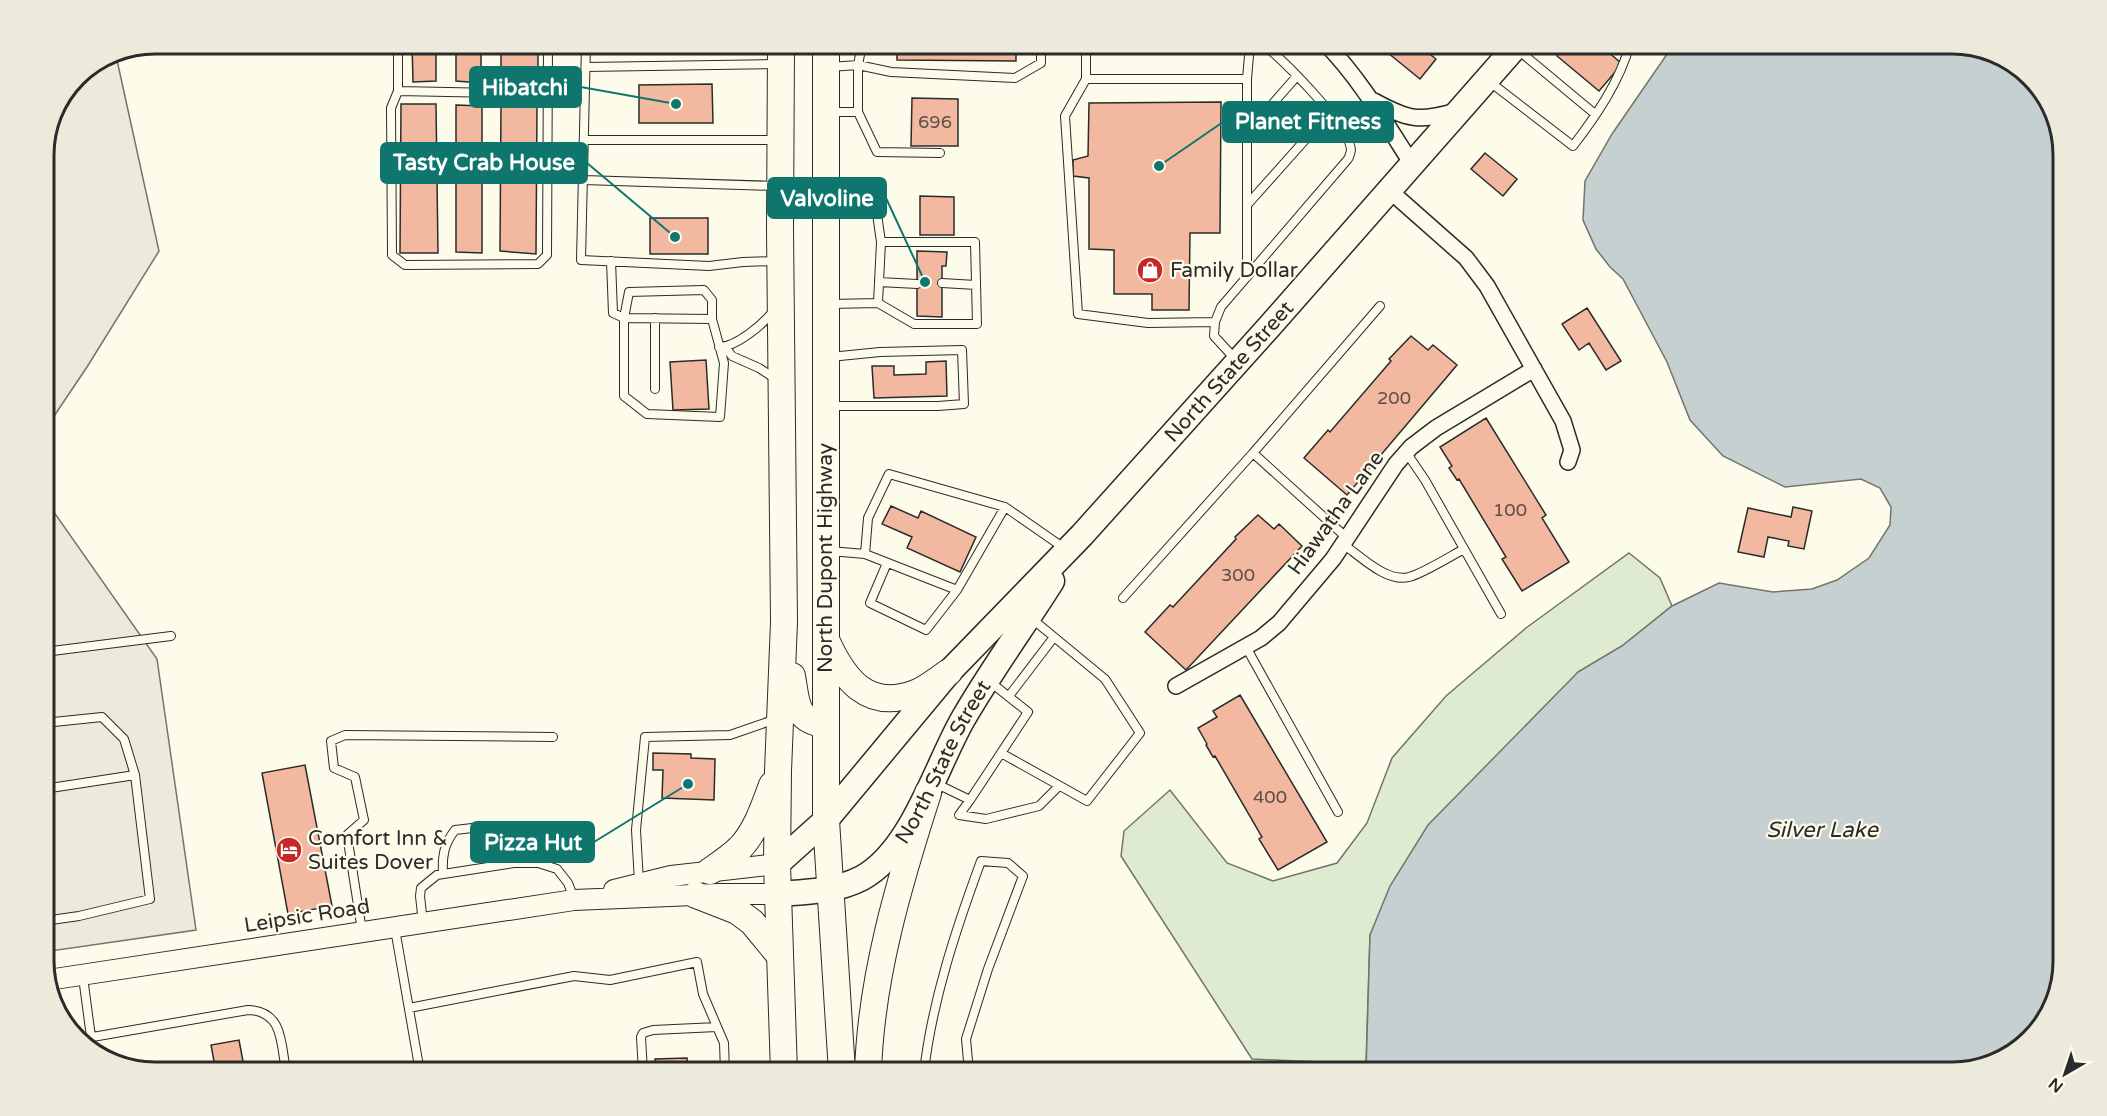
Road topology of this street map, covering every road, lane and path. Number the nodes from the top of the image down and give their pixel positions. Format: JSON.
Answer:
{"nodes":[{"id":1,"x":398,"y":54,"type":"edge"},
{"id":2,"x":548,"y":54,"type":"edge"},
{"id":3,"x":586,"y":54,"type":"edge"},
{"id":4,"x":781,"y":54,"type":"edge"},
{"id":5,"x":826,"y":54,"type":"edge"},
{"id":6,"x":831,"y":54,"type":"edge"},
{"id":7,"x":860,"y":54,"type":"edge"},
{"id":8,"x":1041,"y":54,"type":"edge"},
{"id":9,"x":1086,"y":54,"type":"edge"},
{"id":10,"x":1249,"y":54,"type":"edge"},
{"id":11,"x":1274,"y":54,"type":"edge"},
{"id":12,"x":1334,"y":54,"type":"edge"},
{"id":13,"x":1508,"y":54,"type":"edge"},
{"id":14,"x":1526,"y":54,"type":"edge"},
{"id":15,"x":1628,"y":54,"type":"edge"},
{"id":16,"x":858,"y":65,"type":"junction"},
{"id":17,"x":585,"y":67,"type":"junction"},
{"id":18,"x":1297,"y":76,"type":"junction"},
{"id":19,"x":1086,"y":79,"type":"junction"},
{"id":20,"x":1247,"y":79,"type":"junction"},
{"id":21,"x":1487,"y":79,"type":"junction"},
{"id":22,"x":398,"y":92,"type":"junction"},
{"id":23,"x":548,"y":94,"type":"junction"},
{"id":24,"x":1372,"y":100,"type":"junction"},
{"id":25,"x":1460,"y":110,"type":"junction"},
{"id":26,"x":826,"y":112,"type":"junction"},
{"id":27,"x":858,"y":112,"type":"junction"},
{"id":28,"x":1329,"y":113,"type":"junction"},
{"id":29,"x":1596,"y":114,"type":"junction"},
{"id":30,"x":1247,"y":133,"type":"junction"},
{"id":31,"x":584,"y":140,"type":"junction"},
{"id":32,"x":780,"y":140,"type":"junction"},
{"id":33,"x":940,"y":153,"type":"dead end"},
{"id":34,"x":1412,"y":164,"type":"junction"},
{"id":35,"x":583,"y":180,"type":"junction"},
{"id":36,"x":780,"y":186,"type":"junction"},
{"id":37,"x":826,"y":190,"type":"junction"},
{"id":38,"x":1389,"y":190,"type":"junction"},
{"id":39,"x":1247,"y":204,"type":"junction"},
{"id":40,"x":881,"y":242,"type":"junction"},
{"id":41,"x":611,"y":261,"type":"junction"},
{"id":42,"x":780,"y":261,"type":"junction"},
{"id":43,"x":1247,"y":277,"type":"junction"},
{"id":44,"x":879,"y":282,"type":"junction"},
{"id":45,"x":942,"y":283,"type":"dead end"},
{"id":46,"x":917,"y":284,"type":"dead end"},
{"id":47,"x":976,"y":285,"type":"junction"},
{"id":48,"x":780,"y":302,"type":"junction"},
{"id":49,"x":878,"y":303,"type":"junction"},
{"id":50,"x":825,"y":304,"type":"junction"},
{"id":51,"x":1380,"y":306,"type":"dead end"},
{"id":52,"x":624,"y":318,"type":"junction"},
{"id":53,"x":655,"y":318,"type":"junction"},
{"id":54,"x":712,"y":318,"type":"junction"},
{"id":55,"x":1215,"y":322,"type":"junction"},
{"id":56,"x":722,"y":347,"type":"junction"},
{"id":57,"x":825,"y":358,"type":"junction"},
{"id":58,"x":1238,"y":362,"type":"junction"},
{"id":59,"x":1534,"y":369,"type":"junction"},
{"id":60,"x":781,"y":383,"type":"junction"},
{"id":61,"x":655,"y":389,"type":"dead end"},
{"id":62,"x":825,"y":405,"type":"junction"},
{"id":63,"x":1406,"y":452,"type":"junction"},
{"id":64,"x":1253,"y":453,"type":"junction"},
{"id":65,"x":1568,"y":462,"type":"dead end"},
{"id":66,"x":1005,"y":507,"type":"junction"},
{"id":67,"x":1345,"y":541,"type":"junction"},
{"id":68,"x":1075,"y":543,"type":"junction"},
{"id":69,"x":1464,"y":549,"type":"junction"},
{"id":70,"x":825,"y":550,"type":"junction"},
{"id":71,"x":865,"y":554,"type":"junction"},
{"id":72,"x":886,"y":562,"type":"junction"},
{"id":73,"x":957,"y":590,"type":"junction"},
{"id":74,"x":1123,"y":598,"type":"dead end"},
{"id":75,"x":1501,"y":614,"type":"dead end"},
{"id":76,"x":1029,"y":617,"type":"junction"},
{"id":77,"x":784,"y":622,"type":"junction"},
{"id":78,"x":171,"y":636,"type":"dead end"},
{"id":79,"x":1054,"y":637,"type":"junction"},
{"id":80,"x":825,"y":638,"type":"junction"},
{"id":81,"x":1246,"y":647,"type":"junction"},
{"id":82,"x":54,"y":651,"type":"edge"},
{"id":83,"x":949,"y":672,"type":"junction"},
{"id":84,"x":988,"y":680,"type":"junction"},
{"id":85,"x":1176,"y":686,"type":"dead end"},
{"id":86,"x":1009,"y":696,"type":"junction"},
{"id":87,"x":780,"y":717,"type":"junction"},
{"id":88,"x":54,"y":722,"type":"edge"},
{"id":89,"x":826,"y":725,"type":"junction"},
{"id":90,"x":553,"y":737,"type":"dead end"},
{"id":91,"x":1002,"y":753,"type":"junction"},
{"id":92,"x":778,"y":771,"type":"junction"},
{"id":93,"x":135,"y":775,"type":"junction"},
{"id":94,"x":1059,"y":786,"type":"junction"},
{"id":95,"x":54,"y":787,"type":"edge"},
{"id":96,"x":930,"y":787,"type":"junction"},
{"id":97,"x":970,"y":801,"type":"junction"},
{"id":98,"x":1338,"y":812,"type":"dead end"},
{"id":99,"x":826,"y":820,"type":"junction"},
{"id":100,"x":538,"y":863,"type":"junction"},
{"id":101,"x":777,"y":864,"type":"junction"},
{"id":102,"x":710,"y":871,"type":"junction"},
{"id":103,"x":443,"y":874,"type":"junction"},
{"id":104,"x":639,"y":884,"type":"junction"},
{"id":105,"x":831,"y":890,"type":"junction"},
{"id":106,"x":777,"y":894,"type":"junction"},
{"id":107,"x":696,"y":895,"type":"junction"},
{"id":108,"x":574,"y":900,"type":"junction"},
{"id":109,"x":54,"y":920,"type":"edge"},
{"id":110,"x":423,"y":923,"type":"junction"},
{"id":111,"x":394,"y":927,"type":"junction"},
{"id":112,"x":362,"y":932,"type":"junction"},
{"id":113,"x":780,"y":956,"type":"junction"},
{"id":114,"x":83,"y":975,"type":"junction"},
{"id":115,"x":56,"y":979,"type":"edge"},
{"id":116,"x":409,"y":1008,"type":"junction"},
{"id":117,"x":717,"y":1027,"type":"junction"},
{"id":118,"x":91,"y":1037,"type":"joint"},
{"id":119,"x":284,"y":1062,"type":"edge"},
{"id":120,"x":418,"y":1062,"type":"edge"},
{"id":121,"x":642,"y":1062,"type":"edge"},
{"id":122,"x":725,"y":1062,"type":"edge"},
{"id":123,"x":784,"y":1062,"type":"edge"},
{"id":124,"x":841,"y":1062,"type":"edge"},
{"id":125,"x":868,"y":1062,"type":"edge"},
{"id":126,"x":926,"y":1062,"type":"edge"},
{"id":127,"x":968,"y":1062,"type":"edge"}],
"edges":[{"from":1,"to":22,"type":"lane"},
{"from":2,"to":23,"type":"lane"},
{"from":3,"to":17,"type":"lane"},
{"from":4,"to":17,"type":"lane"},
{"from":4,"to":32,"type":"highway","name":"North Dupont Highway"},
{"from":5,"to":26,"type":"highway","name":"North Dupont Highway"},
{"from":6,"to":16,"type":"lane"},
{"from":7,"to":16,"type":"lane"},
{"from":8,"to":16,"type":"lane"},
{"from":9,"to":19,"type":"lane"},
{"from":10,"to":20,"type":"lane"},
{"from":11,"to":18,"type":"lane"},
{"from":12,"to":24,"type":"street"},
{"from":13,"to":21,"type":"main road","name":"North State Street"},
{"from":14,"to":29,"type":"lane"},
{"from":15,"to":29,"type":"lane"},
{"from":16,"to":27,"type":"lane"},
{"from":17,"to":31,"type":"lane"},
{"from":18,"to":28,"type":"lane"},
{"from":18,"to":30,"type":"lane"},
{"from":19,"to":20,"type":"lane"},
{"from":19,"to":55,"type":"lane"},
{"from":20,"to":30,"type":"lane"},
{"from":21,"to":25,"type":"main road","name":"North State Street"},
{"from":21,"to":29,"type":"lane"},
{"from":22,"to":23,"type":"lane"},
{"from":22,"to":23,"type":"lane"},
{"from":24,"to":25,"type":"street"},
{"from":24,"to":34,"type":"street"},
{"from":25,"to":34,"type":"main road","name":"North State Street"},
{"from":26,"to":27,"type":"lane"},
{"from":26,"to":37,"type":"highway","name":"North Dupont Highway"},
{"from":27,"to":33,"type":"lane"},
{"from":28,"to":39,"type":"lane"},
{"from":28,"to":43,"type":"lane"},
{"from":30,"to":39,"type":"lane"},
{"from":31,"to":32,"type":"lane"},
{"from":31,"to":35,"type":"lane"},
{"from":32,"to":36,"type":"highway","name":"North Dupont Highway"},
{"from":34,"to":38,"type":"main road","name":"North State Street"},
{"from":35,"to":36,"type":"lane"},
{"from":35,"to":41,"type":"lane"},
{"from":36,"to":42,"type":"highway","name":"North Dupont Highway"},
{"from":37,"to":40,"type":"lane"},
{"from":37,"to":50,"type":"highway","name":"North Dupont Highway"},
{"from":38,"to":58,"type":"main road","name":"North State Street"},
{"from":38,"to":59,"type":"street"},
{"from":39,"to":43,"type":"lane"},
{"from":40,"to":44,"type":"lane"},
{"from":40,"to":47,"type":"lane"},
{"from":41,"to":42,"type":"lane"},
{"from":41,"to":52,"type":"lane"},
{"from":42,"to":48,"type":"highway","name":"North Dupont Highway"},
{"from":43,"to":55,"type":"lane"},
{"from":44,"to":46,"type":"lane"},
{"from":44,"to":49,"type":"lane"},
{"from":45,"to":47,"type":"lane"},
{"from":47,"to":49,"type":"lane"},
{"from":48,"to":56,"type":"lane"},
{"from":48,"to":60,"type":"highway","name":"North Dupont Highway"},
{"from":49,"to":50,"type":"lane"},
{"from":50,"to":57,"type":"highway","name":"North Dupont Highway"},
{"from":51,"to":64,"type":"lane"},
{"from":52,"to":53,"type":"lane"},
{"from":52,"to":54,"type":"lane"},
{"from":52,"to":56,"type":"lane"},
{"from":53,"to":54,"type":"lane"},
{"from":53,"to":61,"type":"lane"},
{"from":54,"to":56,"type":"lane"},
{"from":55,"to":58,"type":"lane"},
{"from":56,"to":60,"type":"lane"},
{"from":57,"to":62,"type":"highway","name":"North Dupont Highway"},
{"from":57,"to":62,"type":"lane"},
{"from":58,"to":68,"type":"main road","name":"North State Street"},
{"from":59,"to":63,"type":"street","name":"Hiawatha Lane"},
{"from":59,"to":65,"type":"street"},
{"from":60,"to":77,"type":"highway","name":"North Dupont Highway"},
{"from":62,"to":70,"type":"highway","name":"North Dupont Highway"},
{"from":63,"to":67,"type":"street","name":"Hiawatha Lane"},
{"from":63,"to":69,"type":"lane"},
{"from":64,"to":67,"type":"lane"},
{"from":64,"to":74,"type":"lane"},
{"from":66,"to":68,"type":"lane"},
{"from":66,"to":71,"type":"lane"},
{"from":66,"to":73,"type":"lane"},
{"from":67,"to":69,"type":"lane"},
{"from":67,"to":81,"type":"street","name":"Hiawatha Lane"},
{"from":68,"to":76,"type":"main road","name":"North State Street"},
{"from":68,"to":83,"type":"main road","name":"North State Street"},
{"from":69,"to":75,"type":"lane"},
{"from":70,"to":71,"type":"lane"},
{"from":70,"to":80,"type":"highway","name":"North Dupont Highway"},
{"from":71,"to":72,"type":"lane"},
{"from":72,"to":73,"type":"lane"},
{"from":72,"to":73,"type":"lane"},
{"from":76,"to":79,"type":"lane"},
{"from":76,"to":84,"type":"main road","name":"North State Street"},
{"from":77,"to":87,"type":"highway","name":"North Dupont Highway"},
{"from":77,"to":89,"type":"highway"},
{"from":78,"to":82,"type":"lane"},
{"from":79,"to":86,"type":"lane"},
{"from":79,"to":94,"type":"lane"},
{"from":80,"to":83,"type":"highway"},
{"from":80,"to":89,"type":"highway","name":"North Dupont Highway"},
{"from":81,"to":85,"type":"street","name":"Hiawatha Lane"},
{"from":81,"to":98,"type":"lane"},
{"from":83,"to":99,"type":"main road","name":"North State Street"},
{"from":84,"to":86,"type":"lane"},
{"from":84,"to":96,"type":"main road","name":"North State Street"},
{"from":86,"to":91,"type":"lane"},
{"from":87,"to":92,"type":"highway","name":"North Dupont Highway"},
{"from":87,"to":104,"type":"lane"},
{"from":88,"to":93,"type":"lane"},
{"from":89,"to":99,"type":"highway","name":"North Dupont Highway"},
{"from":90,"to":112,"type":"lane"},
{"from":91,"to":94,"type":"lane"},
{"from":91,"to":97,"type":"lane"},
{"from":92,"to":101,"type":"highway","name":"North Dupont Highway"},
{"from":92,"to":102,"type":"highway"},
{"from":93,"to":95,"type":"lane"},
{"from":93,"to":109,"type":"lane"},
{"from":94,"to":97,"type":"lane"},
{"from":96,"to":97,"type":"lane"},
{"from":96,"to":105,"type":"main road","name":"North State Street"},
{"from":96,"to":125,"type":"highway"},
{"from":99,"to":101,"type":"main road","name":"North State Street"},
{"from":99,"to":105,"type":"highway","name":"North Dupont Highway"},
{"from":100,"to":103,"type":"lane"},
{"from":100,"to":103,"type":"lane"},
{"from":100,"to":108,"type":"lane"},
{"from":101,"to":102,"type":"street","name":"Leipsic Road"},
{"from":101,"to":106,"type":"highway","name":"North Dupont Highway"},
{"from":102,"to":104,"type":"street","name":"Leipsic Road"},
{"from":103,"to":110,"type":"lane"},
{"from":104,"to":108,"type":"street","name":"Leipsic Road"},
{"from":105,"to":106,"type":"main road","name":"North State Street"},
{"from":105,"to":124,"type":"highway","name":"North Dupont Highway"},
{"from":106,"to":107,"type":"street","name":"Leipsic Road"},
{"from":106,"to":113,"type":"highway","name":"North Dupont Highway"},
{"from":107,"to":108,"type":"street","name":"Leipsic Road"},
{"from":107,"to":113,"type":"highway"},
{"from":108,"to":110,"type":"street","name":"Leipsic Road"},
{"from":110,"to":111,"type":"street","name":"Leipsic Road"},
{"from":111,"to":112,"type":"street","name":"Leipsic Road"},
{"from":111,"to":116,"type":"lane"},
{"from":112,"to":114,"type":"street","name":"Leipsic Road"},
{"from":113,"to":123,"type":"highway","name":"North Dupont Highway"},
{"from":114,"to":115,"type":"street","name":"Leipsic Road"},
{"from":114,"to":118,"type":"lane"},
{"from":116,"to":117,"type":"lane"},
{"from":116,"to":120,"type":"lane"},
{"from":117,"to":121,"type":"lane"},
{"from":117,"to":122,"type":"lane"},
{"from":118,"to":119,"type":"lane"},
{"from":126,"to":127,"type":"lane"}]}
